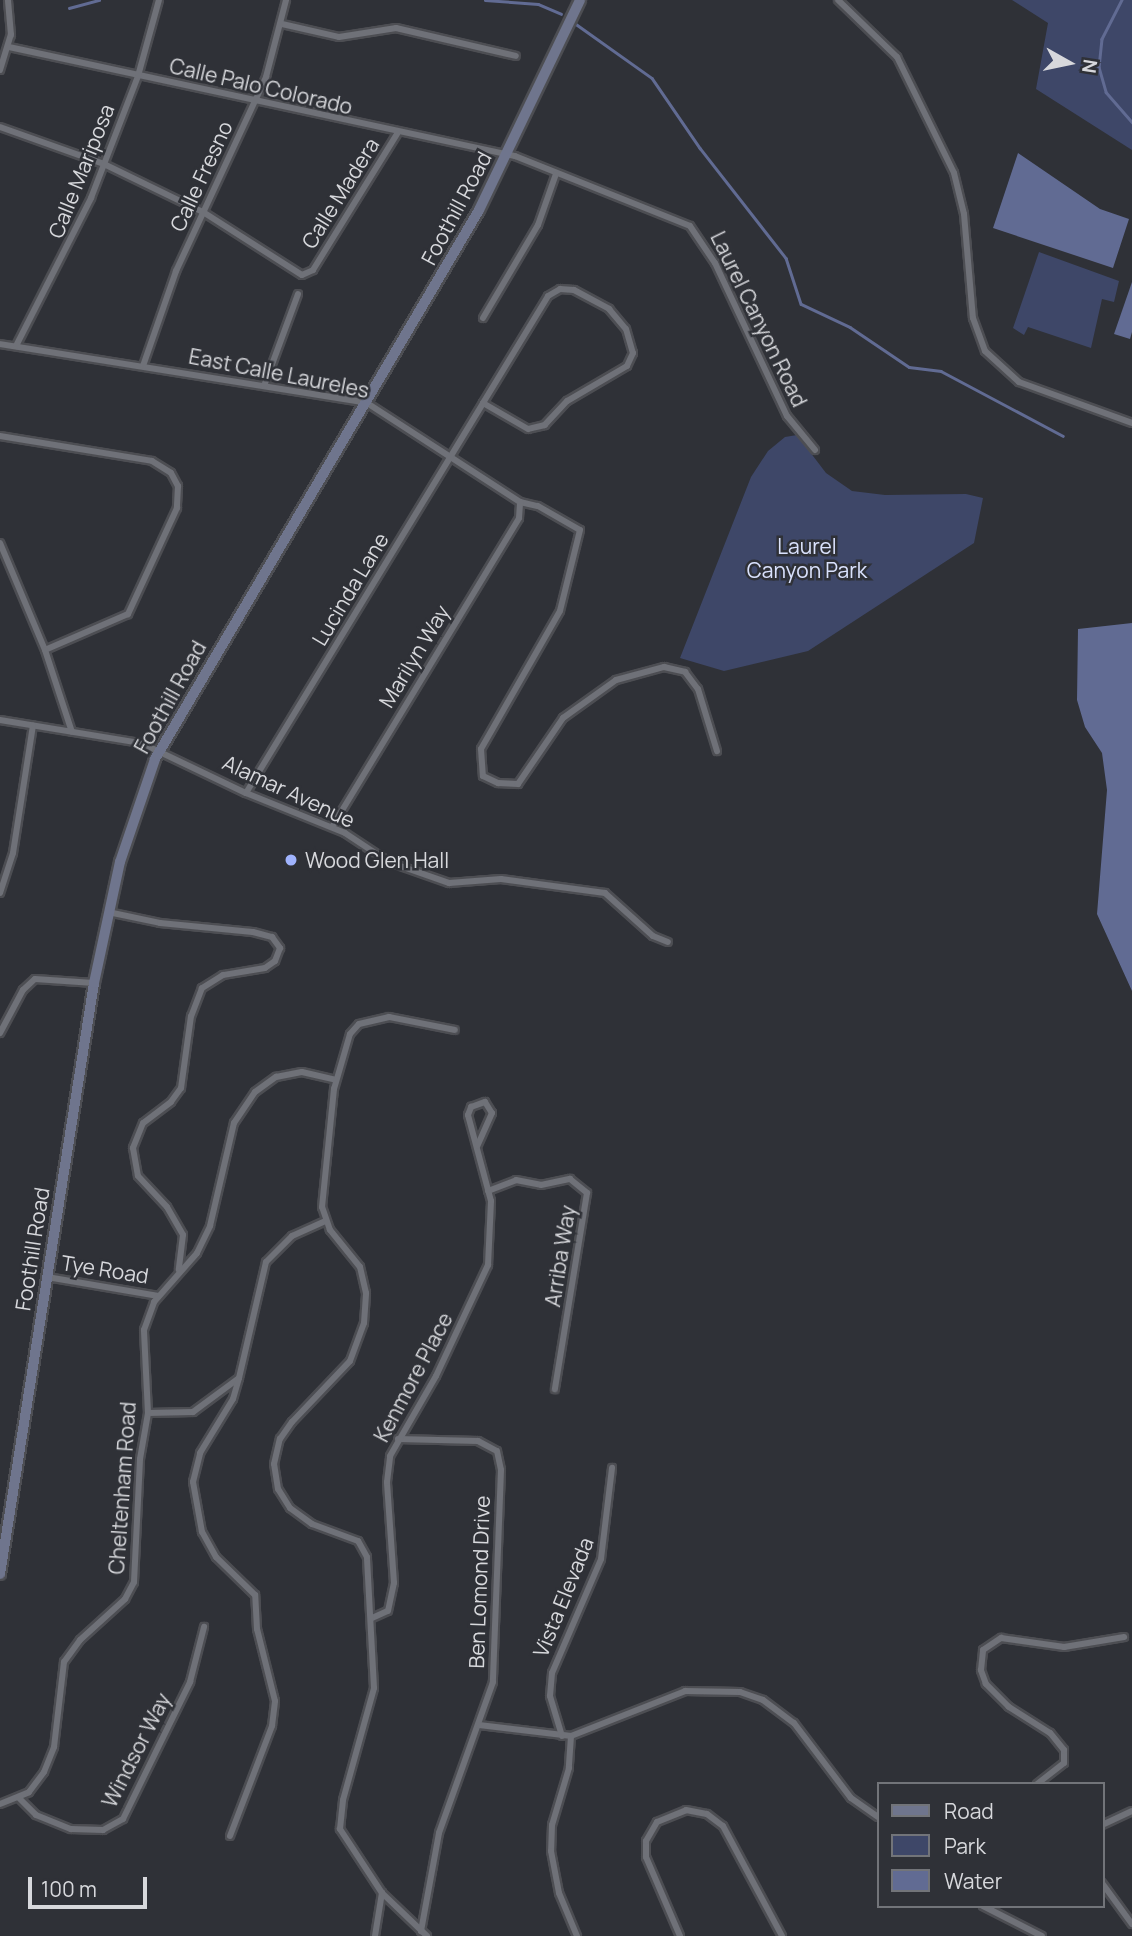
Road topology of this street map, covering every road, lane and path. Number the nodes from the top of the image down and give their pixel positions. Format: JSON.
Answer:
{"nodes":[{"id":1,"x":8,"y":0,"type":"edge"},
{"id":2,"x":159,"y":0,"type":"edge"},
{"id":3,"x":286,"y":0,"type":"edge"},
{"id":4,"x":580,"y":0,"type":"edge"},
{"id":5,"x":838,"y":0,"type":"edge"},
{"id":6,"x":282,"y":24,"type":"junction"},
{"id":7,"x":9,"y":47,"type":"junction"},
{"id":8,"x":516,"y":56,"type":"dead end"},
{"id":9,"x":0,"y":70,"type":"edge"},
{"id":10,"x":138,"y":76,"type":"junction"},
{"id":11,"x":256,"y":100,"type":"junction"},
{"id":12,"x":0,"y":127,"type":"edge"},
{"id":13,"x":397,"y":134,"type":"junction"},
{"id":14,"x":507,"y":155,"type":"junction"},
{"id":15,"x":104,"y":164,"type":"junction"},
{"id":16,"x":556,"y":174,"type":"junction"},
{"id":17,"x":203,"y":212,"type":"junction"},
{"id":18,"x":298,"y":294,"type":"dead end"},
{"id":19,"x":483,"y":318,"type":"dead end"},
{"id":20,"x":0,"y":344,"type":"edge"},
{"id":21,"x":16,"y":346,"type":"junction"},
{"id":22,"x":143,"y":366,"type":"junction"},
{"id":23,"x":264,"y":386,"type":"junction"},
{"id":24,"x":367,"y":403,"type":"junction"},
{"id":25,"x":483,"y":403,"type":"junction"},
{"id":26,"x":1132,"y":423,"type":"edge"},
{"id":27,"x":0,"y":436,"type":"edge"},
{"id":28,"x":815,"y":450,"type":"dead end"},
{"id":29,"x":451,"y":456,"type":"junction"},
{"id":30,"x":520,"y":502,"type":"junction"},
{"id":31,"x":0,"y":543,"type":"edge"},
{"id":32,"x":45,"y":650,"type":"junction"},
{"id":33,"x":0,"y":720,"type":"edge"},
{"id":34,"x":33,"y":726,"type":"junction"},
{"id":35,"x":72,"y":732,"type":"junction"},
{"id":36,"x":159,"y":750,"type":"junction"},
{"id":37,"x":718,"y":751,"type":"dead end"},
{"id":38,"x":246,"y":793,"type":"junction"},
{"id":39,"x":332,"y":827,"type":"junction"},
{"id":40,"x":0,"y":893,"type":"edge"},
{"id":41,"x":108,"y":912,"type":"junction"},
{"id":42,"x":668,"y":942,"type":"dead end"},
{"id":43,"x":94,"y":983,"type":"junction"},
{"id":44,"x":456,"y":1030,"type":"dead end"},
{"id":45,"x":0,"y":1033,"type":"edge"},
{"id":46,"x":336,"y":1080,"type":"junction"},
{"id":47,"x":477,"y":1146,"type":"junction"},
{"id":48,"x":488,"y":1191,"type":"junction"},
{"id":49,"x":325,"y":1221,"type":"junction"},
{"id":50,"x":179,"y":1272,"type":"junction"},
{"id":51,"x":47,"y":1277,"type":"junction"},
{"id":52,"x":158,"y":1296,"type":"junction"},
{"id":53,"x":239,"y":1378,"type":"junction"},
{"id":54,"x":555,"y":1389,"type":"dead end"},
{"id":55,"x":148,"y":1413,"type":"junction"},
{"id":56,"x":398,"y":1439,"type":"junction"},
{"id":57,"x":612,"y":1468,"type":"dead end"},
{"id":58,"x":0,"y":1574,"type":"edge"},
{"id":59,"x":372,"y":1618,"type":"junction"},
{"id":60,"x":204,"y":1627,"type":"dead end"},
{"id":61,"x":1124,"y":1637,"type":"dead end"},
{"id":62,"x":479,"y":1725,"type":"junction"},
{"id":63,"x":562,"y":1736,"type":"junction"},
{"id":64,"x":572,"y":1736,"type":"junction"},
{"id":65,"x":1040,"y":1782,"type":"edge"},
{"id":66,"x":19,"y":1798,"type":"junction"},
{"id":67,"x":0,"y":1804,"type":"edge"},
{"id":68,"x":1132,"y":1811,"type":"edge"},
{"id":69,"x":876,"y":1816,"type":"edge"},
{"id":70,"x":1104,"y":1824,"type":"edge"},
{"id":71,"x":230,"y":1836,"type":"dead end"},
{"id":72,"x":1104,"y":1886,"type":"edge"},
{"id":73,"x":382,"y":1893,"type":"junction"},
{"id":74,"x":988,"y":1908,"type":"edge"},
{"id":75,"x":1132,"y":1924,"type":"edge"},
{"id":76,"x":424,"y":1933,"type":"edge"},
{"id":77,"x":375,"y":1936,"type":"edge"},
{"id":78,"x":577,"y":1936,"type":"edge"},
{"id":79,"x":680,"y":1936,"type":"edge"},
{"id":80,"x":782,"y":1936,"type":"edge"},
{"id":81,"x":1042,"y":1936,"type":"edge"}],
"edges":[{"from":1,"to":7,"type":"street"},
{"from":2,"to":10,"type":"street","name":"Calle Mariposa"},
{"from":3,"to":6,"type":"street","name":"Calle Fresno"},
{"from":4,"to":14,"type":"main road","name":"Foothill Road"},
{"from":5,"to":26,"type":"street"},
{"from":6,"to":8,"type":"street"},
{"from":6,"to":11,"type":"street","name":"Calle Fresno"},
{"from":7,"to":9,"type":"street"},
{"from":7,"to":10,"type":"street","name":"Calle Palo Colorado"},
{"from":10,"to":11,"type":"street","name":"Calle Palo Colorado"},
{"from":10,"to":15,"type":"street","name":"Calle Mariposa"},
{"from":11,"to":13,"type":"street","name":"Calle Palo Colorado"},
{"from":11,"to":17,"type":"street","name":"Calle Fresno"},
{"from":12,"to":15,"type":"street"},
{"from":13,"to":14,"type":"street","name":"Calle Palo Colorado"},
{"from":13,"to":17,"type":"street","name":"Calle Madera"},
{"from":14,"to":16,"type":"street","name":"Laurel Canyon Road"},
{"from":14,"to":24,"type":"main road","name":"Foothill Road"},
{"from":15,"to":17,"type":"street"},
{"from":15,"to":21,"type":"street","name":"Calle Mariposa"},
{"from":16,"to":19,"type":"street"},
{"from":16,"to":28,"type":"street","name":"Laurel Canyon Road"},
{"from":17,"to":22,"type":"street","name":"Calle Fresno"},
{"from":18,"to":23,"type":"street"},
{"from":20,"to":21,"type":"street","name":"East Calle Laureles"},
{"from":21,"to":22,"type":"street","name":"East Calle Laureles"},
{"from":22,"to":23,"type":"street","name":"East Calle Laureles"},
{"from":23,"to":24,"type":"street","name":"East Calle Laureles"},
{"from":24,"to":29,"type":"street","name":"East Calle Laureles"},
{"from":24,"to":36,"type":"main road","name":"Foothill Road"},
{"from":25,"to":25,"type":"street","name":"Lucinda Lane"},
{"from":25,"to":29,"type":"street","name":"Lucinda Lane"},
{"from":27,"to":32,"type":"street"},
{"from":29,"to":30,"type":"street","name":"East Calle Laureles"},
{"from":29,"to":38,"type":"street","name":"Lucinda Lane"},
{"from":30,"to":37,"type":"street","name":"East Calle Laureles"},
{"from":30,"to":39,"type":"street","name":"Marilyn Way"},
{"from":31,"to":32,"type":"street"},
{"from":32,"to":35,"type":"street"},
{"from":33,"to":34,"type":"street","name":"Alamar Avenue"},
{"from":34,"to":35,"type":"street","name":"Alamar Avenue"},
{"from":34,"to":40,"type":"street"},
{"from":35,"to":36,"type":"street","name":"Alamar Avenue"},
{"from":36,"to":38,"type":"street","name":"Alamar Avenue"},
{"from":36,"to":41,"type":"main road","name":"Foothill Road"},
{"from":38,"to":39,"type":"street","name":"Alamar Avenue"},
{"from":39,"to":42,"type":"street","name":"Alamar Avenue"},
{"from":41,"to":43,"type":"main road","name":"Foothill Road"},
{"from":41,"to":50,"type":"street"},
{"from":43,"to":45,"type":"street"},
{"from":43,"to":51,"type":"main road","name":"Foothill Road"},
{"from":44,"to":46,"type":"street"},
{"from":46,"to":49,"type":"street"},
{"from":46,"to":50,"type":"street","name":"Cheltenham Road"},
{"from":47,"to":47,"type":"street","name":"Kenmore Place"},
{"from":47,"to":48,"type":"street","name":"Kenmore Place"},
{"from":48,"to":54,"type":"street","name":"Arriba Way"},
{"from":48,"to":56,"type":"street","name":"Kenmore Place"},
{"from":49,"to":53,"type":"street"},
{"from":49,"to":59,"type":"street"},
{"from":50,"to":52,"type":"street","name":"Cheltenham Road"},
{"from":51,"to":52,"type":"street","name":"Tye Road"},
{"from":51,"to":58,"type":"main road","name":"Foothill Road"},
{"from":52,"to":55,"type":"street","name":"Cheltenham Road"},
{"from":53,"to":55,"type":"street"},
{"from":53,"to":71,"type":"street"},
{"from":55,"to":66,"type":"street","name":"Cheltenham Road"},
{"from":56,"to":59,"type":"street","name":"Kenmore Place"},
{"from":56,"to":62,"type":"street","name":"Ben Lomond Drive"},
{"from":57,"to":63,"type":"street","name":"Vista Elevada"},
{"from":59,"to":73,"type":"street"},
{"from":60,"to":66,"type":"street","name":"Windsor Way"},
{"from":61,"to":65,"type":"street"},
{"from":62,"to":63,"type":"street"},
{"from":62,"to":76,"type":"street","name":"Ben Lomond Drive"},
{"from":63,"to":64,"type":"street"},
{"from":64,"to":69,"type":"street"},
{"from":64,"to":78,"type":"street"},
{"from":66,"to":67,"type":"street","name":"Cheltenham Road"},
{"from":68,"to":70,"type":"street"},
{"from":72,"to":75,"type":"street"},
{"from":73,"to":76,"type":"street"},
{"from":73,"to":77,"type":"street"},
{"from":74,"to":81,"type":"street"},
{"from":79,"to":80,"type":"street"}]}
